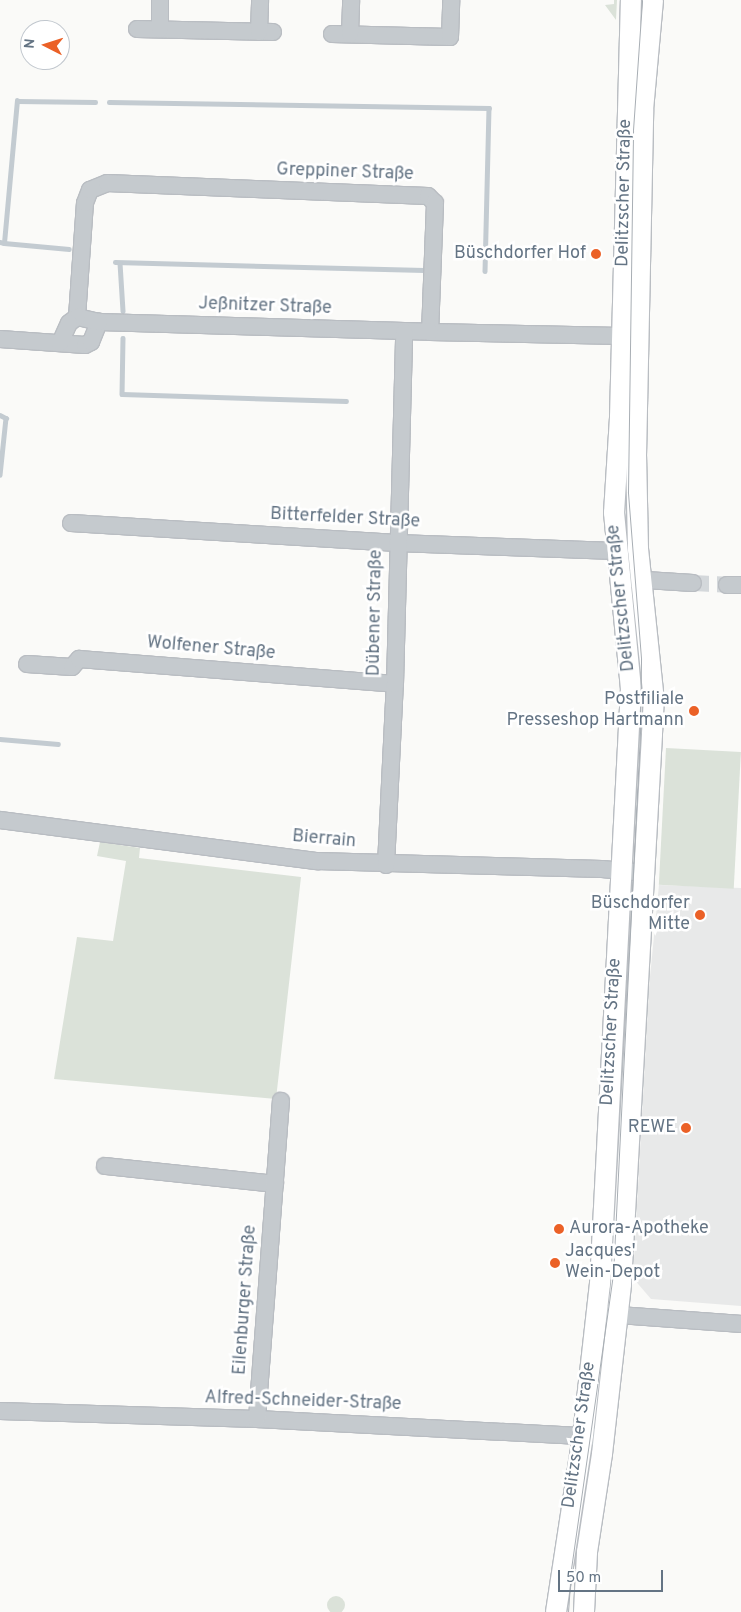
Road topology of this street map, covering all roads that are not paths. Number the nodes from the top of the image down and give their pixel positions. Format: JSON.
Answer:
{"nodes":[{"id":1,"x":160,"y":0,"type":"edge"},
{"id":2,"x":260,"y":0,"type":"edge"},
{"id":3,"x":351,"y":0,"type":"edge"},
{"id":4,"x":451,"y":0,"type":"edge"},
{"id":5,"x":631,"y":0,"type":"edge"},
{"id":6,"x":653,"y":0,"type":"edge"},
{"id":7,"x":137,"y":29,"type":"dead end"},
{"id":8,"x":160,"y":29,"type":"junction"},
{"id":9,"x":332,"y":34,"type":"dead end"},
{"id":10,"x":350,"y":34,"type":"junction"},
{"id":11,"x":77,"y":317,"type":"junction"},
{"id":12,"x":99,"y":322,"type":"junction"},
{"id":13,"x":404,"y":332,"type":"junction"},
{"id":14,"x":430,"y":332,"type":"junction"},
{"id":15,"x":622,"y":336,"type":"junction"},
{"id":16,"x":0,"y":339,"type":"edge"},
{"id":17,"x":60,"y":343,"type":"junction"},
{"id":18,"x":71,"y":523,"type":"dead end"},
{"id":19,"x":397,"y":543,"type":"junction"},
{"id":20,"x":617,"y":551,"type":"junction"},
{"id":21,"x":620,"y":579,"type":"junction"},
{"id":22,"x":641,"y":580,"type":"junction"},
{"id":23,"x":693,"y":583,"type":"tunnel mouth"},
{"id":24,"x":27,"y":664,"type":"dead end"},
{"id":25,"x":395,"y":684,"type":"junction"},
{"id":26,"x":0,"y":820,"type":"edge"},
{"id":27,"x":386,"y":865,"type":"junction"},
{"id":28,"x":621,"y":871,"type":"junction"},
{"id":29,"x":646,"y":873,"type":"junction"},
{"id":30,"x":281,"y":1100,"type":"dead end"},
{"id":31,"x":105,"y":1166,"type":"dead end"},
{"id":32,"x":275,"y":1184,"type":"junction"},
{"id":33,"x":596,"y":1314,"type":"junction"},
{"id":34,"x":617,"y":1316,"type":"junction"},
{"id":35,"x":741,"y":1324,"type":"edge"},
{"id":36,"x":0,"y":1412,"type":"edge"},
{"id":37,"x":257,"y":1419,"type":"junction"},
{"id":38,"x":583,"y":1435,"type":"junction"},
{"id":39,"x":604,"y":1437,"type":"junction"},
{"id":40,"x":556,"y":1612,"type":"edge"},
{"id":41,"x":584,"y":1612,"type":"edge"}],
"edges":[{"from":1,"to":8,"type":"street"},
{"from":2,"to":8,"type":"street"},
{"from":3,"to":10,"type":"street"},
{"from":4,"to":10,"type":"street"},
{"from":5,"to":15,"type":"main road","name":"Delitzscher Straße"},
{"from":6,"to":22,"type":"main road","name":"Delitzscher Straße"},
{"from":7,"to":8,"type":"street"},
{"from":9,"to":10,"type":"street"},
{"from":11,"to":12,"type":"street","name":"Jeßnitzer Straße"},
{"from":11,"to":14,"type":"street","name":"Greppiner Straße"},
{"from":11,"to":17,"type":"street"},
{"from":12,"to":13,"type":"street","name":"Jeßnitzer Straße"},
{"from":12,"to":17,"type":"street"},
{"from":13,"to":14,"type":"street","name":"Jeßnitzer Straße"},
{"from":13,"to":19,"type":"street","name":"Dübener Straße"},
{"from":14,"to":15,"type":"street"},
{"from":15,"to":20,"type":"main road","name":"Delitzscher Straße"},
{"from":16,"to":17,"type":"street"},
{"from":18,"to":19,"type":"street","name":"Bitterfelder Straße"},
{"from":19,"to":20,"type":"street","name":"Bitterfelder Straße"},
{"from":19,"to":25,"type":"street","name":"Dübener Straße"},
{"from":20,"to":21,"type":"main road","name":"Delitzscher Straße"},
{"from":21,"to":22,"type":"street"},
{"from":21,"to":28,"type":"main road","name":"Delitzscher Straße"},
{"from":22,"to":23,"type":"street"},
{"from":22,"to":29,"type":"main road","name":"Delitzscher Straße"},
{"from":24,"to":25,"type":"street","name":"Wolfener Straße"},
{"from":25,"to":27,"type":"street","name":"Dübener Straße"},
{"from":26,"to":27,"type":"street","name":"Bierrain"},
{"from":27,"to":28,"type":"street","name":"Bierrain"},
{"from":28,"to":29,"type":"street","name":"Bierrain"},
{"from":28,"to":33,"type":"main road","name":"Delitzscher Straße"},
{"from":29,"to":34,"type":"main road","name":"Delitzscher Straße"},
{"from":30,"to":32,"type":"street","name":"Eilenburger Straße"},
{"from":31,"to":32,"type":"street"},
{"from":32,"to":37,"type":"street","name":"Eilenburger Straße"},
{"from":33,"to":34,"type":"street"},
{"from":33,"to":38,"type":"main road","name":"Delitzscher Straße"},
{"from":34,"to":35,"type":"street"},
{"from":34,"to":39,"type":"main road","name":"Delitzscher Straße"},
{"from":36,"to":37,"type":"street","name":"Alfred-Schneider-Straße"},
{"from":37,"to":38,"type":"street","name":"Alfred-Schneider-Straße"},
{"from":38,"to":39,"type":"street","name":"Alfred-Schneider-Straße"},
{"from":38,"to":40,"type":"main road","name":"Delitzscher Straße"},
{"from":39,"to":41,"type":"main road","name":"Delitzscher Straße"}]}
